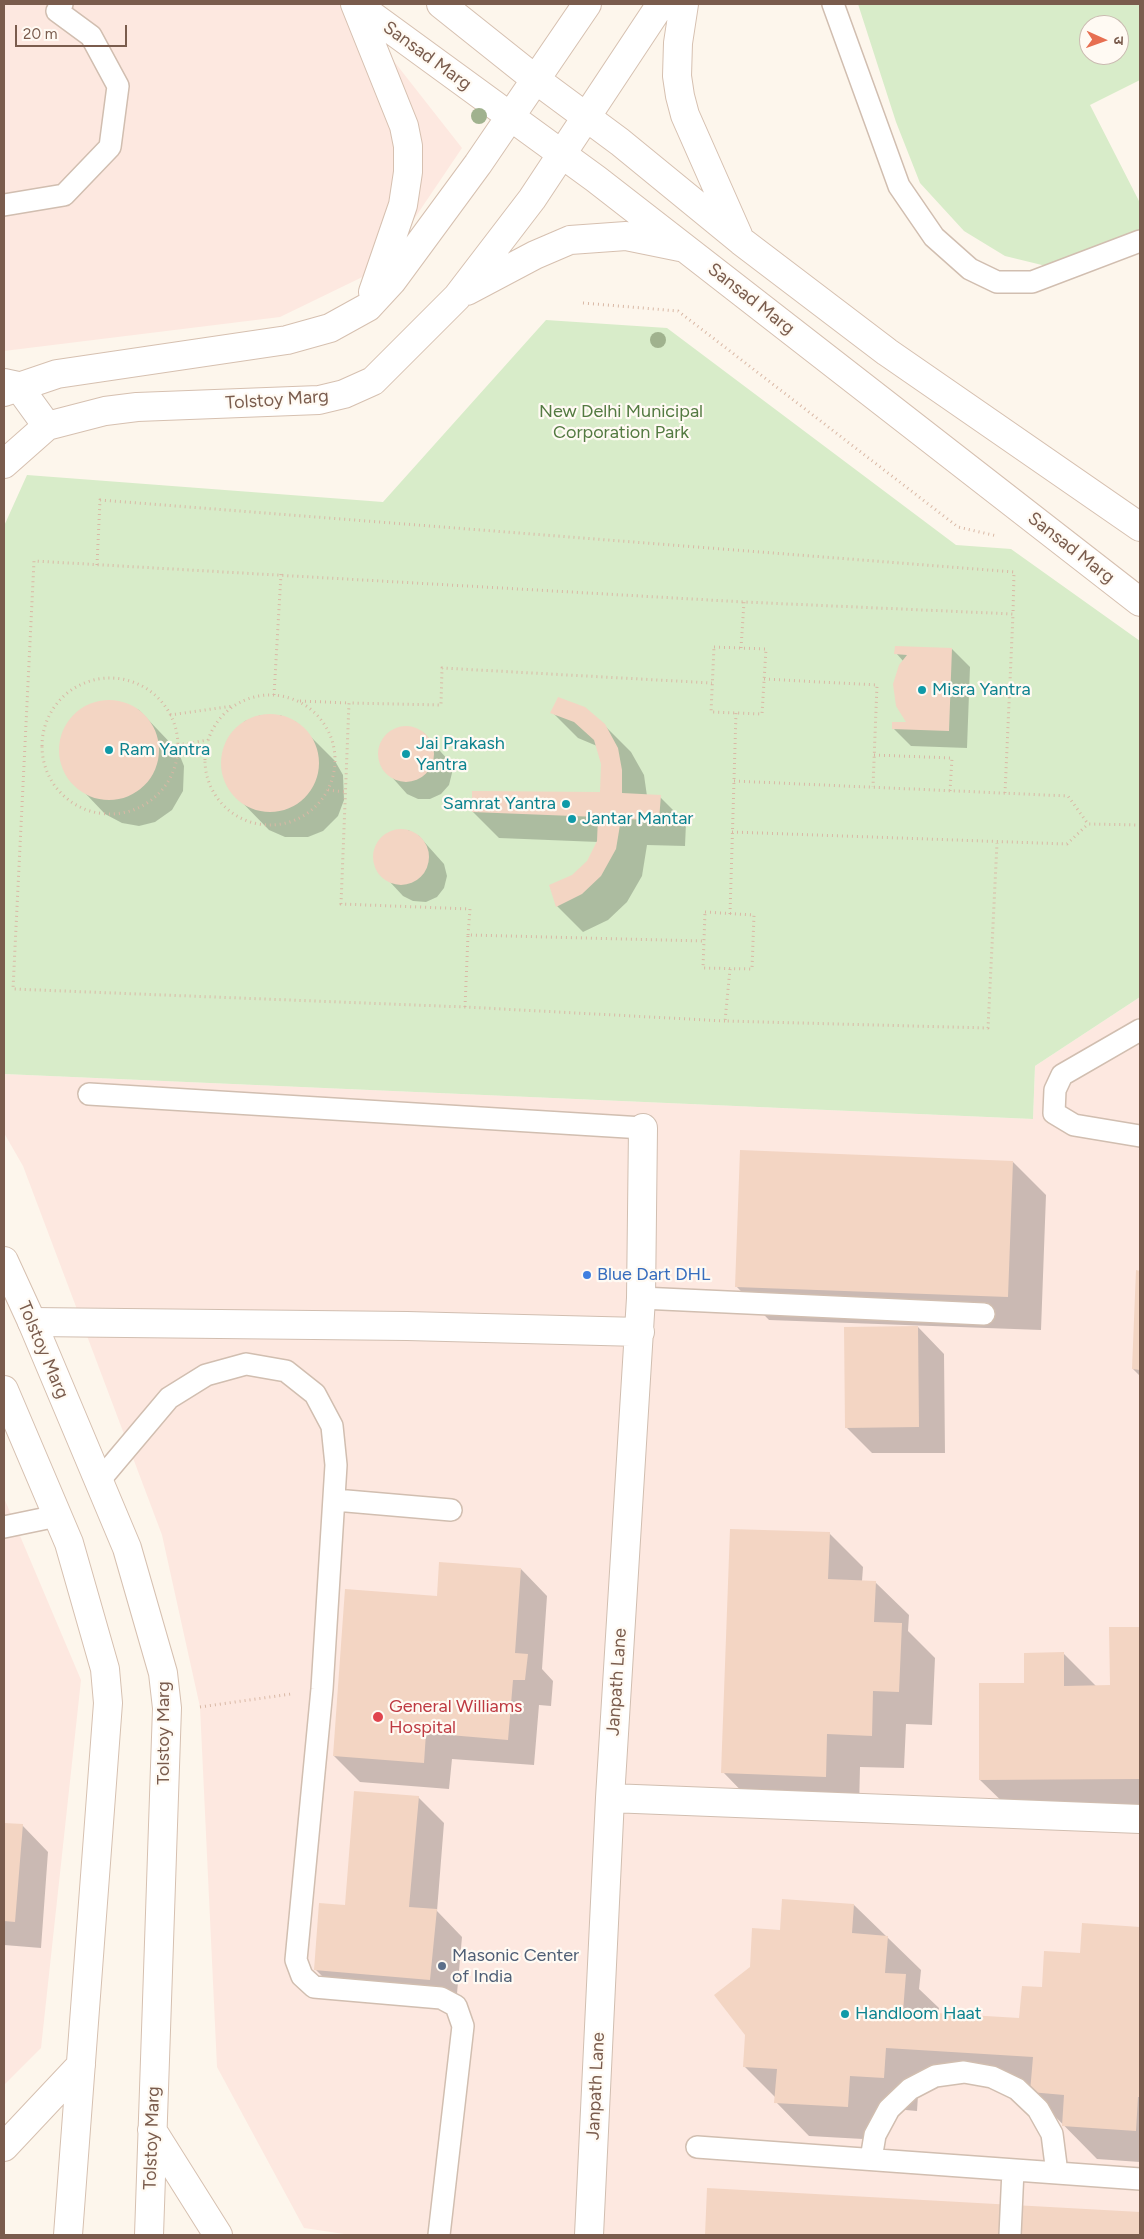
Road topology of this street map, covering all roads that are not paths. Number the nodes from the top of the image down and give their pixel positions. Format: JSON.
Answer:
{"nodes":[{"id":1,"x":62,"y":4,"type":"edge"},
{"id":2,"x":355,"y":4,"type":"edge"},
{"id":3,"x":441,"y":4,"type":"edge"},
{"id":4,"x":587,"y":4,"type":"edge"},
{"id":5,"x":661,"y":4,"type":"edge"},
{"id":6,"x":684,"y":4,"type":"edge"},
{"id":7,"x":833,"y":4,"type":"edge"},
{"id":8,"x":535,"y":79,"type":"junction"},
{"id":9,"x":586,"y":116,"type":"junction"},
{"id":10,"x":510,"y":117,"type":"junction"},
{"id":11,"x":562,"y":155,"type":"junction"},
{"id":12,"x":4,"y":205,"type":"edge"},
{"id":13,"x":741,"y":241,"type":"junction"},
{"id":14,"x":1140,"y":241,"type":"edge"},
{"id":15,"x":684,"y":247,"type":"junction"},
{"id":16,"x":457,"y":297,"type":"junction"},
{"id":17,"x":368,"y":308,"type":"junction"},
{"id":18,"x":8,"y":387,"type":"edge"},
{"id":19,"x":47,"y":426,"type":"junction"},
{"id":20,"x":4,"y":464,"type":"edge"},
{"id":21,"x":1140,"y":527,"type":"edge"},
{"id":22,"x":1140,"y":602,"type":"edge"},
{"id":23,"x":1140,"y":1030,"type":"edge"},
{"id":24,"x":89,"y":1094,"type":"dead end"},
{"id":25,"x":643,"y":1128,"type":"joint"},
{"id":26,"x":1140,"y":1136,"type":"edge"},
{"id":27,"x":4,"y":1261,"type":"edge"},
{"id":28,"x":642,"y":1298,"type":"junction"},
{"id":29,"x":984,"y":1314,"type":"dead end"},
{"id":30,"x":32,"y":1322,"type":"junction"},
{"id":31,"x":640,"y":1332,"type":"junction"},
{"id":32,"x":4,"y":1390,"type":"edge"},
{"id":33,"x":99,"y":1481,"type":"junction"},
{"id":34,"x":334,"y":1500,"type":"junction"},
{"id":35,"x":451,"y":1510,"type":"dead end"},
{"id":36,"x":57,"y":1516,"type":"junction"},
{"id":37,"x":4,"y":1527,"type":"edge"},
{"id":38,"x":610,"y":1798,"type":"junction"},
{"id":39,"x":1140,"y":1819,"type":"edge"},
{"id":40,"x":81,"y":2065,"type":"junction"},
{"id":41,"x":152,"y":2130,"type":"junction"},
{"id":42,"x":4,"y":2147,"type":"edge"},
{"id":43,"x":697,"y":2147,"type":"dead end"},
{"id":44,"x":871,"y":2159,"type":"junction"},
{"id":45,"x":1013,"y":2170,"type":"junction"},
{"id":46,"x":1057,"y":2173,"type":"junction"},
{"id":47,"x":1140,"y":2179,"type":"edge"},
{"id":48,"x":68,"y":2235,"type":"edge"},
{"id":49,"x":149,"y":2235,"type":"edge"},
{"id":50,"x":218,"y":2235,"type":"edge"},
{"id":51,"x":439,"y":2235,"type":"edge"},
{"id":52,"x":589,"y":2235,"type":"edge"},
{"id":53,"x":1010,"y":2235,"type":"edge"}],
"edges":[{"from":1,"to":12,"type":"lane"},
{"from":2,"to":10,"type":"main road","name":"Sansad Marg"},
{"from":2,"to":17,"type":"main road"},
{"from":3,"to":8,"type":"main road"},
{"from":4,"to":8,"type":"main road"},
{"from":5,"to":9,"type":"main road","name":"Tolstoy Marg"},
{"from":6,"to":13,"type":"main road"},
{"from":7,"to":14,"type":"lane"},
{"from":8,"to":9,"type":"main road"},
{"from":8,"to":10,"type":"main road"},
{"from":9,"to":11,"type":"main road","name":"Tolstoy Marg"},
{"from":9,"to":13,"type":"main road"},
{"from":10,"to":11,"type":"main road","name":"Sansad Marg"},
{"from":10,"to":17,"type":"main road"},
{"from":11,"to":15,"type":"main road","name":"Sansad Marg"},
{"from":11,"to":16,"type":"main road","name":"Tolstoy Marg"},
{"from":13,"to":21,"type":"main road"},
{"from":15,"to":16,"type":"main road"},
{"from":15,"to":22,"type":"main road","name":"Sansad Marg"},
{"from":16,"to":19,"type":"main road","name":"Tolstoy Marg"},
{"from":17,"to":18,"type":"main road"},
{"from":18,"to":19,"type":"main road"},
{"from":19,"to":20,"type":"main road","name":"Tolstoy Marg"},
{"from":23,"to":26,"type":"lane"},
{"from":24,"to":25,"type":"lane"},
{"from":25,"to":28,"type":"main road","name":"Janpath Lane"},
{"from":27,"to":30,"type":"main road","name":"Tolstoy Marg"},
{"from":28,"to":29,"type":"lane"},
{"from":28,"to":31,"type":"main road","name":"Janpath Lane"},
{"from":30,"to":31,"type":"main road"},
{"from":30,"to":33,"type":"main road","name":"Tolstoy Marg"},
{"from":31,"to":38,"type":"main road","name":"Janpath Lane"},
{"from":32,"to":36,"type":"main road"},
{"from":33,"to":34,"type":"lane"},
{"from":33,"to":41,"type":"main road","name":"Tolstoy Marg"},
{"from":34,"to":35,"type":"lane"},
{"from":34,"to":51,"type":"lane"},
{"from":36,"to":37,"type":"lane"},
{"from":36,"to":40,"type":"main road"},
{"from":38,"to":39,"type":"main road"},
{"from":38,"to":52,"type":"main road","name":"Janpath Lane"},
{"from":40,"to":42,"type":"main road"},
{"from":40,"to":48,"type":"main road"},
{"from":41,"to":49,"type":"main road","name":"Tolstoy Marg"},
{"from":41,"to":50,"type":"main road"},
{"from":43,"to":44,"type":"lane"},
{"from":44,"to":45,"type":"lane"},
{"from":44,"to":46,"type":"lane"},
{"from":45,"to":46,"type":"lane"},
{"from":45,"to":53,"type":"lane"},
{"from":46,"to":47,"type":"lane"}]}
